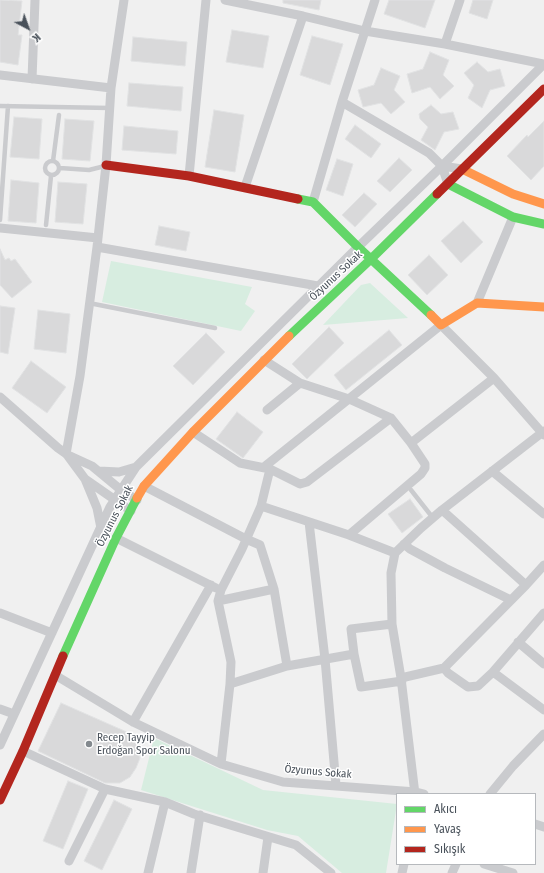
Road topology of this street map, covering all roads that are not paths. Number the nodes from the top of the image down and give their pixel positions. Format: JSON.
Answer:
{"nodes":[{"id":1,"x":35,"y":0,"type":"edge"},
{"id":2,"x":124,"y":0,"type":"edge"},
{"id":3,"x":206,"y":0,"type":"edge"},
{"id":4,"x":225,"y":0,"type":"edge"},
{"id":5,"x":375,"y":0,"type":"edge"},
{"id":6,"x":460,"y":0,"type":"edge"},
{"id":7,"x":303,"y":16,"type":"junction"},
{"id":8,"x":365,"y":31,"type":"junction"},
{"id":9,"x":445,"y":44,"type":"junction"},
{"id":10,"x":544,"y":64,"type":"edge"},
{"id":11,"x":0,"y":75,"type":"edge"},
{"id":12,"x":32,"y":79,"type":"junction"},
{"id":13,"x":111,"y":88,"type":"junction"},
{"id":14,"x":544,"y":89,"type":"edge"},
{"id":15,"x":342,"y":102,"type":"junction"},
{"id":16,"x":0,"y":106,"type":"edge"},
{"id":17,"x":8,"y":106,"type":"junction"},
{"id":18,"x":110,"y":108,"type":"junction"},
{"id":19,"x":58,"y":115,"type":"dead end"},
{"id":20,"x":53,"y":161,"type":"junction"},
{"id":21,"x":106,"y":165,"type":"junction"},
{"id":22,"x":2,"y":166,"type":"edge"},
{"id":23,"x":442,"y":166,"type":"junction"},
{"id":24,"x":60,"y":168,"type":"junction"},
{"id":25,"x":462,"y":169,"type":"junction"},
{"id":26,"x":51,"y":176,"type":"junction"},
{"id":27,"x":189,"y":176,"type":"junction"},
{"id":28,"x":448,"y":184,"type":"junction"},
{"id":29,"x":245,"y":187,"type":"junction"},
{"id":30,"x":313,"y":202,"type":"junction"},
{"id":31,"x":544,"y":204,"type":"edge"},
{"id":32,"x":513,"y":217,"type":"junction"},
{"id":33,"x":0,"y":220,"type":"edge"},
{"id":34,"x":544,"y":224,"type":"edge"},
{"id":35,"x":46,"y":225,"type":"dead end"},
{"id":36,"x":0,"y":228,"type":"edge"},
{"id":37,"x":98,"y":243,"type":"junction"},
{"id":38,"x":358,"y":246,"type":"junction"},
{"id":39,"x":371,"y":259,"type":"junction"},
{"id":40,"x":318,"y":286,"type":"junction"},
{"id":41,"x":89,"y":303,"type":"junction"},
{"id":42,"x":477,"y":303,"type":"junction"},
{"id":43,"x":544,"y":307,"type":"edge"},
{"id":44,"x":441,"y":325,"type":"junction"},
{"id":45,"x":215,"y":328,"type":"dead end"},
{"id":46,"x":264,"y":360,"type":"junction"},
{"id":47,"x":494,"y":378,"type":"junction"},
{"id":48,"x":300,"y":384,"type":"junction"},
{"id":49,"x":0,"y":397,"type":"edge"},
{"id":50,"x":349,"y":399,"type":"junction"},
{"id":51,"x":267,"y":410,"type":"dead end"},
{"id":52,"x":391,"y":418,"type":"junction"},
{"id":53,"x":193,"y":432,"type":"junction"},
{"id":54,"x":543,"y":433,"type":"edge"},
{"id":55,"x":411,"y":444,"type":"junction"},
{"id":56,"x":67,"y":454,"type":"junction"},
{"id":57,"x":136,"y":467,"type":"junction"},
{"id":58,"x":267,"y":468,"type":"junction"},
{"id":59,"x":99,"y":471,"type":"junction"},
{"id":60,"x":492,"y":471,"type":"junction"},
{"id":61,"x":85,"y":479,"type":"junction"},
{"id":62,"x":144,"y":486,"type":"junction"},
{"id":63,"x":121,"y":490,"type":"junction"},
{"id":64,"x":411,"y":490,"type":"dead end"},
{"id":65,"x":115,"y":500,"type":"junction"},
{"id":66,"x":137,"y":500,"type":"junction"},
{"id":67,"x":260,"y":506,"type":"junction"},
{"id":68,"x":442,"y":510,"type":"junction"},
{"id":69,"x":131,"y":511,"type":"junction"},
{"id":70,"x":544,"y":514,"type":"edge"},
{"id":71,"x":433,"y":518,"type":"junction"},
{"id":72,"x":308,"y":522,"type":"junction"},
{"id":73,"x":101,"y":528,"type":"junction"},
{"id":74,"x":349,"y":536,"type":"junction"},
{"id":75,"x":116,"y":538,"type":"junction"},
{"id":76,"x":246,"y":540,"type":"junction"},
{"id":77,"x":404,"y":544,"type":"junction"},
{"id":78,"x":395,"y":553,"type":"junction"},
{"id":79,"x":544,"y":565,"type":"edge"},
{"id":80,"x":211,"y":585,"type":"junction"},
{"id":81,"x":526,"y":585,"type":"junction"},
{"id":82,"x":274,"y":589,"type":"junction"},
{"id":83,"x":221,"y":590,"type":"junction"},
{"id":84,"x":511,"y":600,"type":"junction"},
{"id":85,"x":218,"y":601,"type":"junction"},
{"id":86,"x":0,"y":613,"type":"edge"},
{"id":87,"x":544,"y":613,"type":"edge"},
{"id":88,"x":392,"y":624,"type":"junction"},
{"id":89,"x":52,"y":633,"type":"junction"},
{"id":90,"x":518,"y":642,"type":"junction"},
{"id":91,"x":354,"y":654,"type":"junction"},
{"id":92,"x":324,"y":659,"type":"junction"},
{"id":93,"x":544,"y":664,"type":"edge"},
{"id":94,"x":286,"y":666,"type":"junction"},
{"id":95,"x":444,"y":668,"type":"junction"},
{"id":96,"x":493,"y":672,"type":"junction"},
{"id":97,"x":55,"y":675,"type":"junction"},
{"id":98,"x":401,"y":679,"type":"junction"},
{"id":99,"x":230,"y":684,"type":"junction"},
{"id":100,"x":0,"y":709,"type":"edge"},
{"id":101,"x":544,"y":710,"type":"edge"},
{"id":102,"x":14,"y":714,"type":"junction"},
{"id":103,"x":133,"y":722,"type":"junction"},
{"id":104,"x":544,"y":734,"type":"edge"},
{"id":105,"x":0,"y":745,"type":"edge"},
{"id":106,"x":23,"y":751,"type":"junction"},
{"id":107,"x":221,"y":764,"type":"junction"},
{"id":108,"x":336,"y":785,"type":"junction"},
{"id":109,"x":105,"y":789,"type":"junction"},
{"id":110,"x":418,"y":793,"type":"edge"},
{"id":111,"x":491,"y":793,"type":"edge"},
{"id":112,"x":0,"y":800,"type":"edge"},
{"id":113,"x":165,"y":802,"type":"junction"},
{"id":114,"x":200,"y":815,"type":"junction"},
{"id":115,"x":268,"y":837,"type":"junction"},
{"id":116,"x":69,"y":861,"type":"dead end"},
{"id":117,"x":487,"y":865,"type":"edge"},
{"id":118,"x":148,"y":873,"type":"edge"},
{"id":119,"x":191,"y":873,"type":"edge"},
{"id":120,"x":263,"y":873,"type":"edge"},
{"id":121,"x":331,"y":873,"type":"edge"},
{"id":122,"x":512,"y":873,"type":"edge"}],
"edges":[{"from":1,"to":12,"type":"street"},
{"from":2,"to":13,"type":"street"},
{"from":3,"to":27,"type":"street"},
{"from":4,"to":7,"type":"street"},
{"from":5,"to":8,"type":"street"},
{"from":6,"to":9,"type":"street"},
{"from":7,"to":8,"type":"street"},
{"from":7,"to":29,"type":"street"},
{"from":8,"to":9,"type":"street"},
{"from":8,"to":15,"type":"street"},
{"from":9,"to":10,"type":"street"},
{"from":10,"to":23,"type":"street"},
{"from":11,"to":12,"type":"street"},
{"from":12,"to":13,"type":"street"},
{"from":13,"to":18,"type":"street"},
{"from":14,"to":25,"type":"street","name":"Özyunus Sokak"},
{"from":15,"to":23,"type":"street"},
{"from":15,"to":30,"type":"street"},
{"from":16,"to":17,"type":"lane"},
{"from":17,"to":18,"type":"lane"},
{"from":17,"to":22,"type":"lane"},
{"from":18,"to":21,"type":"street"},
{"from":19,"to":20,"type":"lane"},
{"from":20,"to":24,"type":"lane"},
{"from":20,"to":26,"type":"lane"},
{"from":21,"to":24,"type":"lane"},
{"from":21,"to":27,"type":"street"},
{"from":21,"to":37,"type":"street"},
{"from":22,"to":33,"type":"lane"},
{"from":23,"to":25,"type":"street"},
{"from":23,"to":28,"type":"street"},
{"from":23,"to":38,"type":"street"},
{"from":24,"to":26,"type":"lane"},
{"from":25,"to":28,"type":"street","name":"Özyunus Sokak"},
{"from":25,"to":31,"type":"street"},
{"from":26,"to":35,"type":"lane"},
{"from":27,"to":29,"type":"street"},
{"from":28,"to":32,"type":"street"},
{"from":28,"to":39,"type":"street","name":"Özyunus Sokak"},
{"from":29,"to":30,"type":"street"},
{"from":30,"to":38,"type":"street"},
{"from":32,"to":34,"type":"street"},
{"from":32,"to":42,"type":"street"},
{"from":36,"to":37,"type":"street"},
{"from":37,"to":40,"type":"street"},
{"from":37,"to":41,"type":"street"},
{"from":38,"to":39,"type":"street"},
{"from":38,"to":40,"type":"street"},
{"from":39,"to":44,"type":"street"},
{"from":39,"to":46,"type":"street","name":"Özyunus Sokak"},
{"from":40,"to":57,"type":"street"},
{"from":41,"to":45,"type":"lane"},
{"from":41,"to":56,"type":"street"},
{"from":42,"to":43,"type":"street"},
{"from":42,"to":44,"type":"street"},
{"from":44,"to":47,"type":"street"},
{"from":44,"to":50,"type":"street"},
{"from":46,"to":48,"type":"street"},
{"from":46,"to":53,"type":"street","name":"Özyunus Sokak"},
{"from":47,"to":54,"type":"street"},
{"from":47,"to":55,"type":"street"},
{"from":48,"to":50,"type":"street"},
{"from":48,"to":51,"type":"street"},
{"from":49,"to":56,"type":"street"},
{"from":50,"to":52,"type":"street"},
{"from":50,"to":58,"type":"street"},
{"from":52,"to":55,"type":"street"},
{"from":52,"to":58,"type":"street"},
{"from":53,"to":58,"type":"street"},
{"from":53,"to":62,"type":"street","name":"Özyunus Sokak"},
{"from":54,"to":60,"type":"street"},
{"from":55,"to":74,"type":"street"},
{"from":56,"to":59,"type":"street"},
{"from":56,"to":61,"type":"street"},
{"from":57,"to":59,"type":"street"},
{"from":57,"to":63,"type":"street"},
{"from":58,"to":67,"type":"street"},
{"from":59,"to":63,"type":"street"},
{"from":60,"to":68,"type":"street"},
{"from":60,"to":70,"type":"street"},
{"from":61,"to":65,"type":"street"},
{"from":61,"to":73,"type":"street"},
{"from":62,"to":66,"type":"street","name":"Özyunus Sokak"},
{"from":62,"to":76,"type":"street"},
{"from":63,"to":65,"type":"street"},
{"from":63,"to":66,"type":"street"},
{"from":64,"to":71,"type":"lane"},
{"from":65,"to":69,"type":"street"},
{"from":65,"to":73,"type":"street"},
{"from":66,"to":69,"type":"street","name":"Özyunus Sokak"},
{"from":67,"to":72,"type":"street"},
{"from":67,"to":76,"type":"street"},
{"from":68,"to":71,"type":"street"},
{"from":68,"to":81,"type":"street"},
{"from":69,"to":75,"type":"street","name":"Özyunus Sokak"},
{"from":71,"to":77,"type":"street"},
{"from":72,"to":74,"type":"street"},
{"from":72,"to":92,"type":"street"},
{"from":73,"to":89,"type":"street"},
{"from":74,"to":78,"type":"street"},
{"from":75,"to":80,"type":"street"},
{"from":75,"to":97,"type":"street","name":"Özyunus Sokak"},
{"from":76,"to":82,"type":"street"},
{"from":76,"to":83,"type":"street"},
{"from":77,"to":78,"type":"street"},
{"from":77,"to":84,"type":"street"},
{"from":78,"to":88,"type":"street"},
{"from":79,"to":81,"type":"street"},
{"from":80,"to":83,"type":"street"},
{"from":80,"to":103,"type":"street"},
{"from":81,"to":84,"type":"street"},
{"from":82,"to":85,"type":"street"},
{"from":82,"to":94,"type":"street"},
{"from":83,"to":85,"type":"street"},
{"from":84,"to":95,"type":"street"},
{"from":85,"to":99,"type":"street"},
{"from":86,"to":89,"type":"street"},
{"from":87,"to":90,"type":"street"},
{"from":88,"to":91,"type":"street"},
{"from":88,"to":98,"type":"street"},
{"from":89,"to":102,"type":"street"},
{"from":90,"to":93,"type":"street"},
{"from":90,"to":96,"type":"street"},
{"from":91,"to":92,"type":"street"},
{"from":91,"to":98,"type":"street"},
{"from":92,"to":94,"type":"street"},
{"from":92,"to":108,"type":"street"},
{"from":94,"to":99,"type":"street"},
{"from":95,"to":96,"type":"street"},
{"from":95,"to":98,"type":"street"},
{"from":96,"to":101,"type":"street"},
{"from":97,"to":103,"type":"street","name":"Özyunus Sokak"},
{"from":97,"to":106,"type":"street"},
{"from":98,"to":110,"type":"street"},
{"from":99,"to":107,"type":"street"},
{"from":100,"to":102,"type":"street"},
{"from":102,"to":105,"type":"street"},
{"from":103,"to":107,"type":"street","name":"Özyunus Sokak"},
{"from":104,"to":111,"type":"street"},
{"from":106,"to":109,"type":"street"},
{"from":106,"to":112,"type":"street"},
{"from":107,"to":108,"type":"street","name":"Özyunus Sokak"},
{"from":108,"to":110,"type":"street","name":"Özyunus Sokak"},
{"from":109,"to":113,"type":"street"},
{"from":109,"to":116,"type":"street"},
{"from":113,"to":114,"type":"street"},
{"from":113,"to":118,"type":"street"},
{"from":114,"to":115,"type":"street"},
{"from":114,"to":119,"type":"street"},
{"from":115,"to":120,"type":"street"},
{"from":115,"to":121,"type":"street"},
{"from":117,"to":122,"type":"street"}]}
